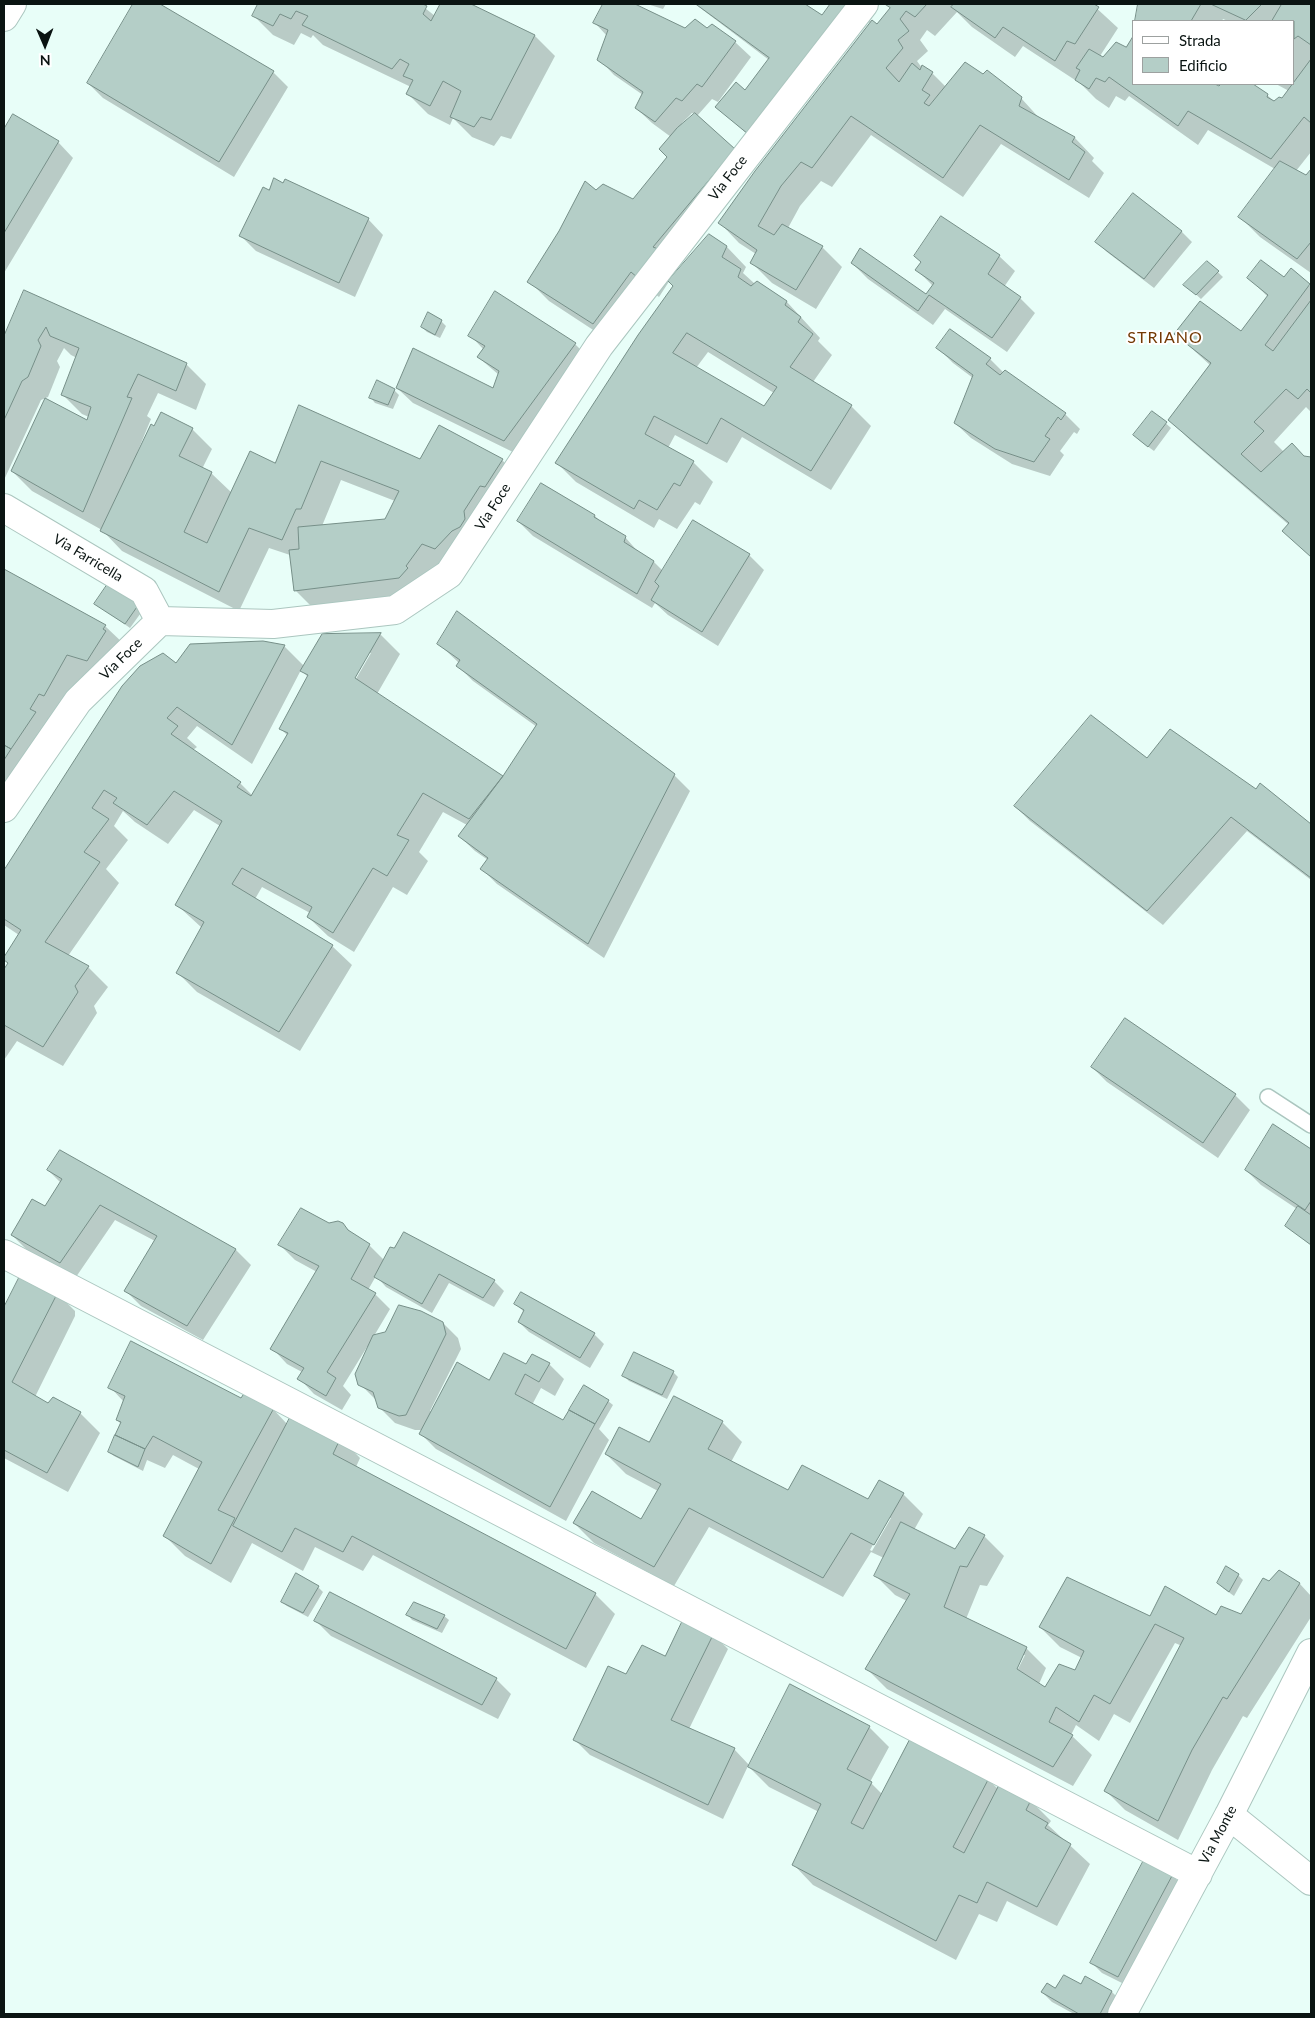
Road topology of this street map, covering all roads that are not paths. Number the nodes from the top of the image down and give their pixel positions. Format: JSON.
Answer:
{"nodes":[{"id":1,"x":12,"y":4,"type":"edge"},
{"id":2,"x":864,"y":4,"type":"edge"},
{"id":3,"x":4,"y":17,"type":"edge"},
{"id":4,"x":4,"y":508,"type":"edge"},
{"id":5,"x":160,"y":621,"type":"junction"},
{"id":6,"x":4,"y":808,"type":"edge"},
{"id":7,"x":1268,"y":1097,"type":"dead end"},
{"id":8,"x":1311,"y":1125,"type":"edge"},
{"id":9,"x":4,"y":1254,"type":"edge"},
{"id":10,"x":1311,"y":1654,"type":"edge"},
{"id":11,"x":1229,"y":1815,"type":"junction"},
{"id":12,"x":1198,"y":1874,"type":"junction"},
{"id":13,"x":1311,"y":1881,"type":"edge"},
{"id":14,"x":1122,"y":2014,"type":"edge"}],
"edges":[{"from":1,"to":3,"type":"street"},
{"from":2,"to":5,"type":"street","name":"Via Foce"},
{"from":4,"to":5,"type":"street","name":"Via Farricella"},
{"from":5,"to":6,"type":"street","name":"Via Foce"},
{"from":7,"to":8,"type":"lane"},
{"from":9,"to":12,"type":"street"},
{"from":10,"to":11,"type":"street","name":"Via Monte"},
{"from":11,"to":12,"type":"street","name":"Via Monte"},
{"from":11,"to":13,"type":"street"},
{"from":12,"to":14,"type":"street","name":"Via Monte"}]}
